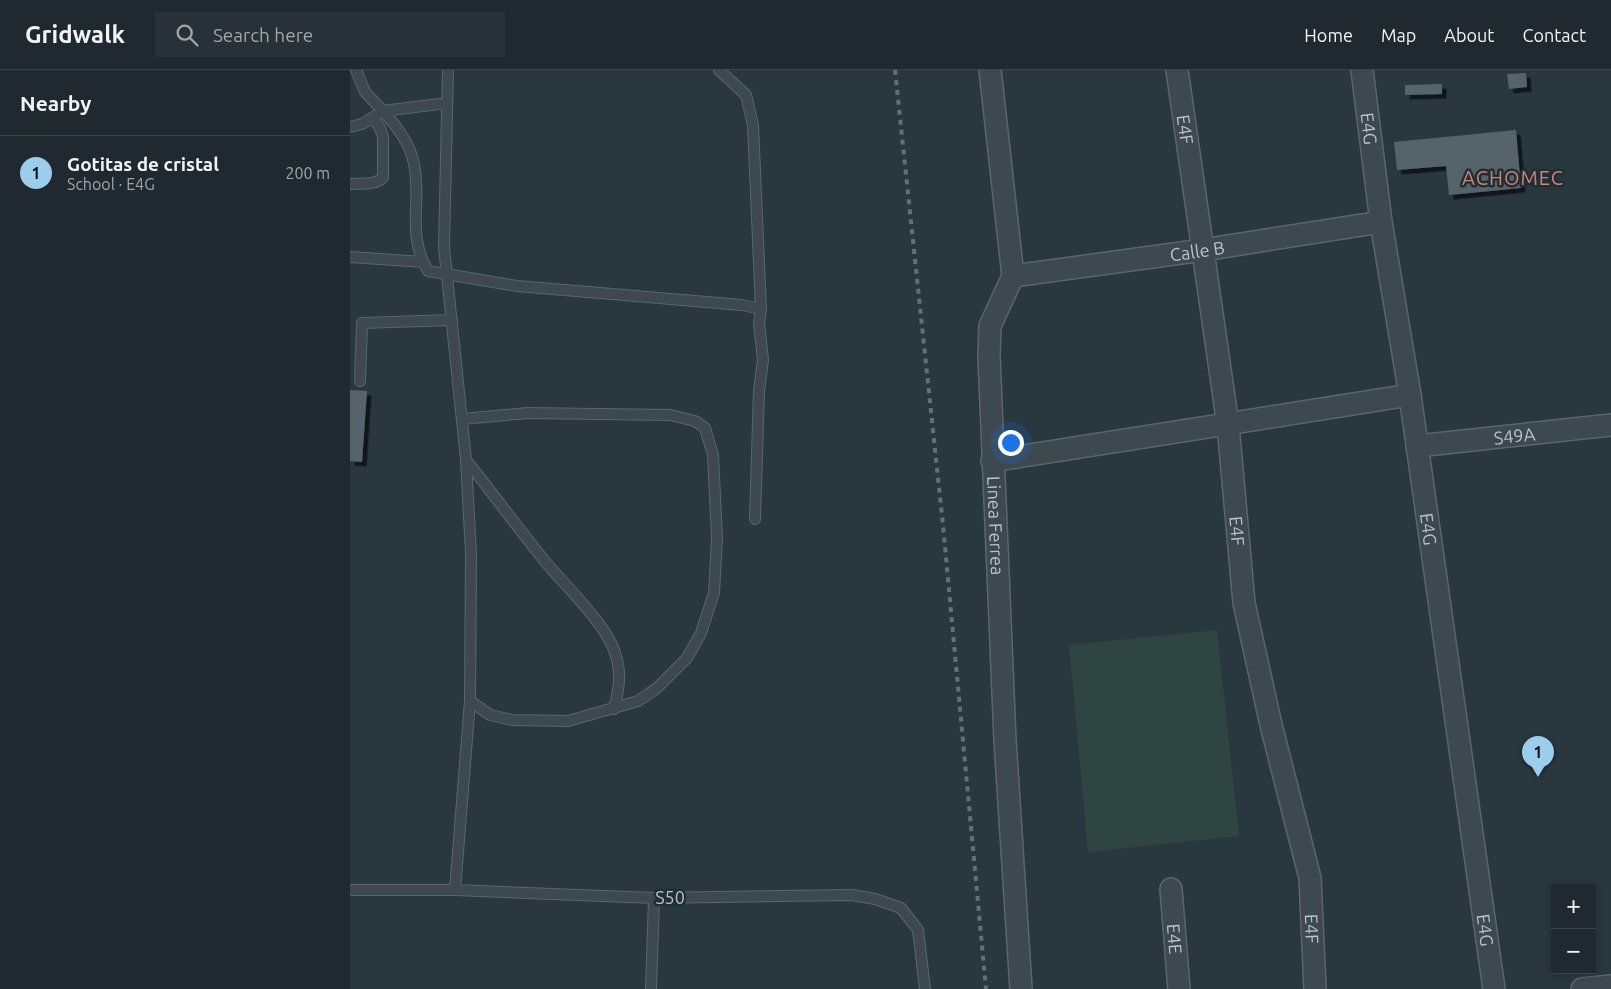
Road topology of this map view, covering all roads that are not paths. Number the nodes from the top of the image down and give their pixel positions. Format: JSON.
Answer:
{"nodes":[{"id":1,"x":356,"y":70,"type":"edge"},
{"id":2,"x":448,"y":70,"type":"edge"},
{"id":3,"x":719,"y":70,"type":"edge"},
{"id":4,"x":990,"y":70,"type":"edge"},
{"id":5,"x":1177,"y":70,"type":"edge"},
{"id":6,"x":1362,"y":70,"type":"edge"},
{"id":7,"x":448,"y":103,"type":"junction"},
{"id":8,"x":383,"y":112,"type":"junction"},
{"id":9,"x":373,"y":118,"type":"junction"},
{"id":10,"x":350,"y":127,"type":"edge"},
{"id":11,"x":350,"y":184,"type":"edge"},
{"id":12,"x":1381,"y":222,"type":"junction"},
{"id":13,"x":1203,"y":250,"type":"junction"},
{"id":14,"x":350,"y":257,"type":"edge"},
{"id":15,"x":423,"y":262,"type":"junction"},
{"id":16,"x":447,"y":274,"type":"junction"},
{"id":17,"x":1014,"y":276,"type":"junction"},
{"id":18,"x":761,"y":309,"type":"junction"},
{"id":19,"x":452,"y":320,"type":"junction"},
{"id":20,"x":360,"y":381,"type":"dead end"},
{"id":21,"x":1410,"y":396,"type":"junction"},
{"id":22,"x":462,"y":419,"type":"junction"},
{"id":23,"x":1228,"y":425,"type":"junction"},
{"id":24,"x":1611,"y":425,"type":"edge"},
{"id":25,"x":1417,"y":446,"type":"junction"},
{"id":26,"x":466,"y":460,"type":"junction"},
{"id":27,"x":992,"y":461,"type":"junction"},
{"id":28,"x":755,"y":519,"type":"dead end"},
{"id":29,"x":470,"y":701,"type":"junction"},
{"id":30,"x":614,"y":709,"type":"junction"},
{"id":31,"x":1170,"y":889,"type":"dead end"},
{"id":32,"x":350,"y":890,"type":"edge"},
{"id":33,"x":455,"y":890,"type":"junction"},
{"id":34,"x":654,"y":898,"type":"junction"},
{"id":35,"x":1611,"y":986,"type":"edge"},
{"id":36,"x":652,"y":989,"type":"edge"},
{"id":37,"x":925,"y":989,"type":"edge"},
{"id":38,"x":1021,"y":989,"type":"edge"},
{"id":39,"x":1178,"y":989,"type":"edge"},
{"id":40,"x":1315,"y":989,"type":"edge"},
{"id":41,"x":1494,"y":989,"type":"edge"},
{"id":42,"x":1582,"y":989,"type":"edge"}],
"edges":[{"from":1,"to":8,"type":"lane"},
{"from":2,"to":7,"type":"lane"},
{"from":3,"to":18,"type":"lane"},
{"from":4,"to":17,"type":"street"},
{"from":5,"to":13,"type":"street","name":"E4F"},
{"from":6,"to":12,"type":"street","name":"E4G"},
{"from":7,"to":8,"type":"lane"},
{"from":7,"to":16,"type":"lane"},
{"from":8,"to":9,"type":"lane"},
{"from":8,"to":15,"type":"lane"},
{"from":9,"to":10,"type":"lane"},
{"from":9,"to":11,"type":"lane"},
{"from":12,"to":13,"type":"street","name":"Calle B"},
{"from":12,"to":21,"type":"street","name":"E4G"},
{"from":13,"to":17,"type":"street","name":"Calle B"},
{"from":13,"to":23,"type":"street","name":"E4F"},
{"from":14,"to":15,"type":"lane"},
{"from":15,"to":16,"type":"lane"},
{"from":16,"to":18,"type":"lane"},
{"from":16,"to":19,"type":"lane"},
{"from":17,"to":27,"type":"street","name":"Linea Ferrea"},
{"from":18,"to":28,"type":"lane"},
{"from":19,"to":20,"type":"lane"},
{"from":19,"to":22,"type":"lane"},
{"from":21,"to":23,"type":"street"},
{"from":21,"to":25,"type":"street","name":"E4G"},
{"from":22,"to":26,"type":"lane"},
{"from":22,"to":30,"type":"lane"},
{"from":23,"to":27,"type":"street"},
{"from":23,"to":40,"type":"street","name":"E4F"},
{"from":24,"to":25,"type":"street","name":"S49A"},
{"from":25,"to":41,"type":"street","name":"E4G"},
{"from":26,"to":29,"type":"lane"},
{"from":26,"to":30,"type":"lane"},
{"from":27,"to":38,"type":"street","name":"Linea Ferrea"},
{"from":29,"to":30,"type":"lane"},
{"from":29,"to":33,"type":"lane"},
{"from":31,"to":39,"type":"street","name":"E4E"},
{"from":32,"to":33,"type":"lane","name":"S50"},
{"from":33,"to":34,"type":"lane","name":"S50"},
{"from":34,"to":36,"type":"lane"},
{"from":34,"to":37,"type":"lane","name":"S50"},
{"from":35,"to":42,"type":"street"}]}
